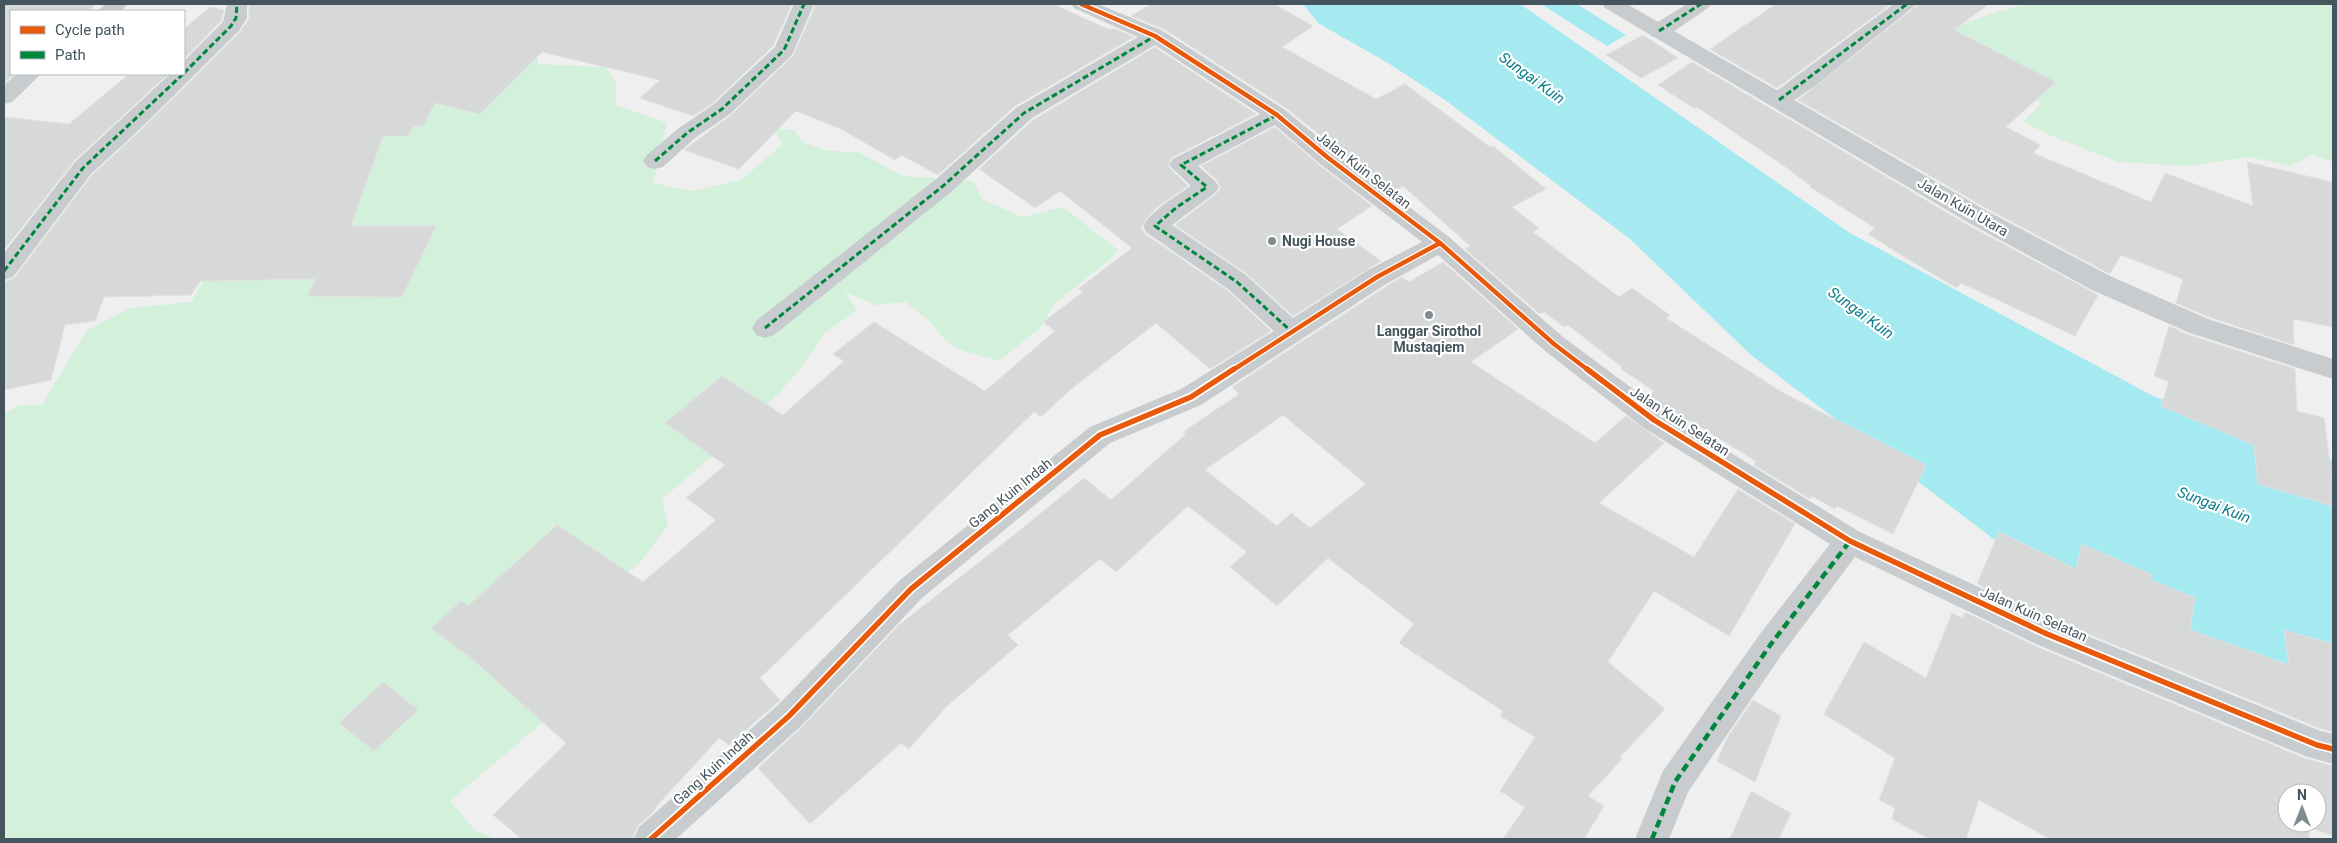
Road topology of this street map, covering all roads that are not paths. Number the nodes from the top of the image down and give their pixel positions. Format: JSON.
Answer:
{"nodes":[{"id":1,"x":238,"y":4,"type":"edge"},
{"id":2,"x":804,"y":4,"type":"edge"},
{"id":3,"x":1081,"y":4,"type":"edge"},
{"id":4,"x":1612,"y":4,"type":"edge"},
{"id":5,"x":1701,"y":4,"type":"edge"},
{"id":6,"x":1907,"y":4,"type":"edge"},
{"id":7,"x":1659,"y":31,"type":"junction"},
{"id":8,"x":1155,"y":36,"type":"junction"},
{"id":9,"x":185,"y":71,"type":"edge"},
{"id":10,"x":29,"y":75,"type":"edge"},
{"id":11,"x":181,"y":75,"type":"edge"},
{"id":12,"x":4,"y":97,"type":"edge"},
{"id":13,"x":1778,"y":100,"type":"junction"},
{"id":14,"x":1277,"y":115,"type":"junction"},
{"id":15,"x":655,"y":161,"type":"dead end"},
{"id":16,"x":1440,"y":243,"type":"junction"},
{"id":17,"x":4,"y":271,"type":"edge"},
{"id":18,"x":765,"y":328,"type":"dead end"},
{"id":19,"x":1292,"y":332,"type":"junction"},
{"id":20,"x":2333,"y":369,"type":"edge"},
{"id":21,"x":1850,"y":541,"type":"junction"},
{"id":22,"x":2333,"y":749,"type":"edge"},
{"id":23,"x":651,"y":839,"type":"edge"},
{"id":24,"x":1652,"y":839,"type":"edge"}],
"edges":[{"from":1,"to":9,"type":"street"},
{"from":2,"to":15,"type":"street"},
{"from":3,"to":8,"type":"street","name":"Jalan Kuin Selatan"},
{"from":4,"to":7,"type":"street","name":"Jalan Kuin Utara"},
{"from":5,"to":7,"type":"street"},
{"from":6,"to":13,"type":"street"},
{"from":7,"to":13,"type":"street","name":"Jalan Kuin Utara"},
{"from":8,"to":14,"type":"street","name":"Jalan Kuin Selatan"},
{"from":8,"to":18,"type":"street"},
{"from":10,"to":12,"type":"street"},
{"from":11,"to":17,"type":"street"},
{"from":13,"to":20,"type":"street","name":"Jalan Kuin Utara"},
{"from":14,"to":16,"type":"street","name":"Jalan Kuin Selatan"},
{"from":14,"to":19,"type":"street"},
{"from":16,"to":19,"type":"street","name":"Gang Kuin Indah"},
{"from":16,"to":21,"type":"street","name":"Jalan Kuin Selatan"},
{"from":19,"to":23,"type":"street","name":"Gang Kuin Indah"},
{"from":21,"to":22,"type":"street","name":"Jalan Kuin Selatan"},
{"from":21,"to":24,"type":"street"}]}
